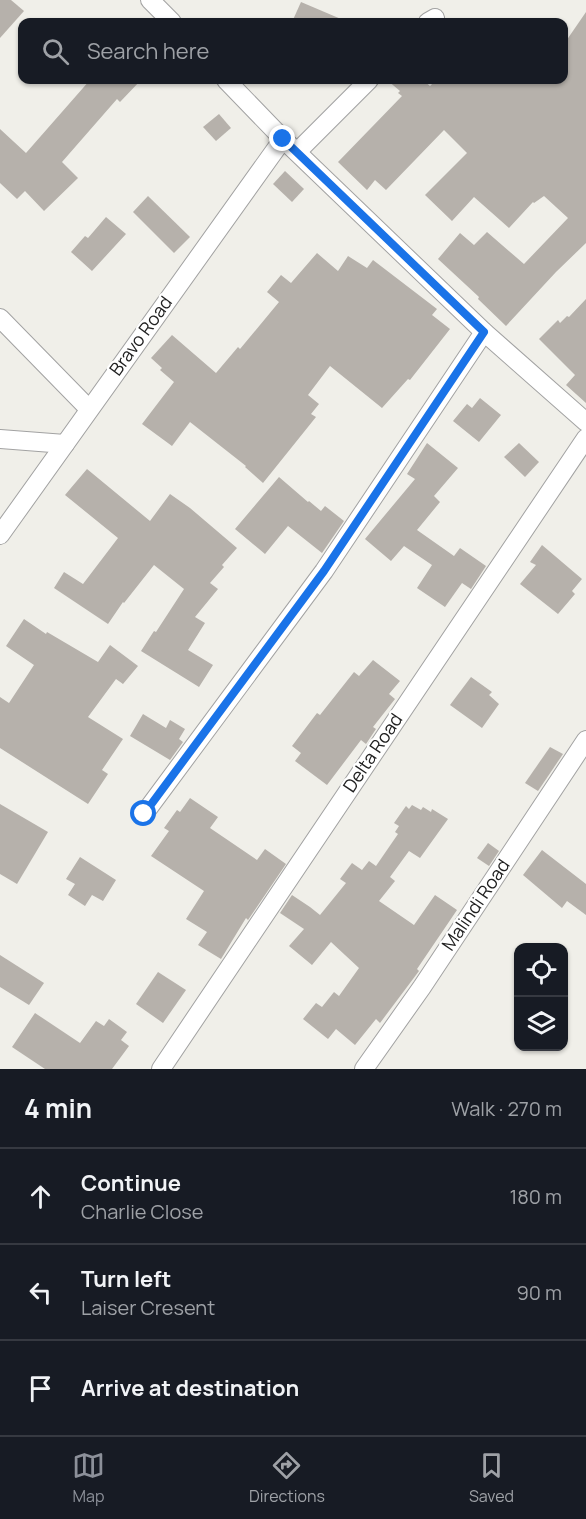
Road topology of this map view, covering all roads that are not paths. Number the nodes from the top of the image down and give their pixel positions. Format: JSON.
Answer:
{"nodes":[{"id":1,"x":150,"y":0,"type":"edge"},
{"id":2,"x":168,"y":18,"type":"edge"},
{"id":3,"x":230,"y":84,"type":"edge"},
{"id":4,"x":365,"y":84,"type":"edge"},
{"id":5,"x":283,"y":139,"type":"junction"},
{"id":6,"x":297,"y":152,"type":"junction"},
{"id":7,"x":0,"y":318,"type":"edge"},
{"id":8,"x":484,"y":332,"type":"junction"},
{"id":9,"x":89,"y":409,"type":"junction"},
{"id":10,"x":586,"y":422,"type":"edge"},
{"id":11,"x":586,"y":438,"type":"edge"},
{"id":12,"x":0,"y":439,"type":"edge"},
{"id":13,"x":65,"y":444,"type":"junction"},
{"id":14,"x":0,"y":535,"type":"edge"},
{"id":15,"x":586,"y":740,"type":"edge"},
{"id":16,"x":144,"y":814,"type":"dead end"},
{"id":17,"x":161,"y":1069,"type":"edge"},
{"id":18,"x":364,"y":1069,"type":"edge"}],
"edges":[{"from":1,"to":2,"type":"street"},
{"from":3,"to":5,"type":"street"},
{"from":4,"to":6,"type":"street"},
{"from":5,"to":6,"type":"street"},
{"from":5,"to":9,"type":"street","name":"Bravo Road"},
{"from":6,"to":8,"type":"street"},
{"from":7,"to":9,"type":"street"},
{"from":8,"to":10,"type":"street"},
{"from":8,"to":16,"type":"street"},
{"from":9,"to":13,"type":"street","name":"Bravo Road"},
{"from":11,"to":17,"type":"street","name":"Delta Road"},
{"from":12,"to":13,"type":"street"},
{"from":13,"to":14,"type":"street","name":"Bravo Road"},
{"from":15,"to":18,"type":"street","name":"Malindi Road"}]}
